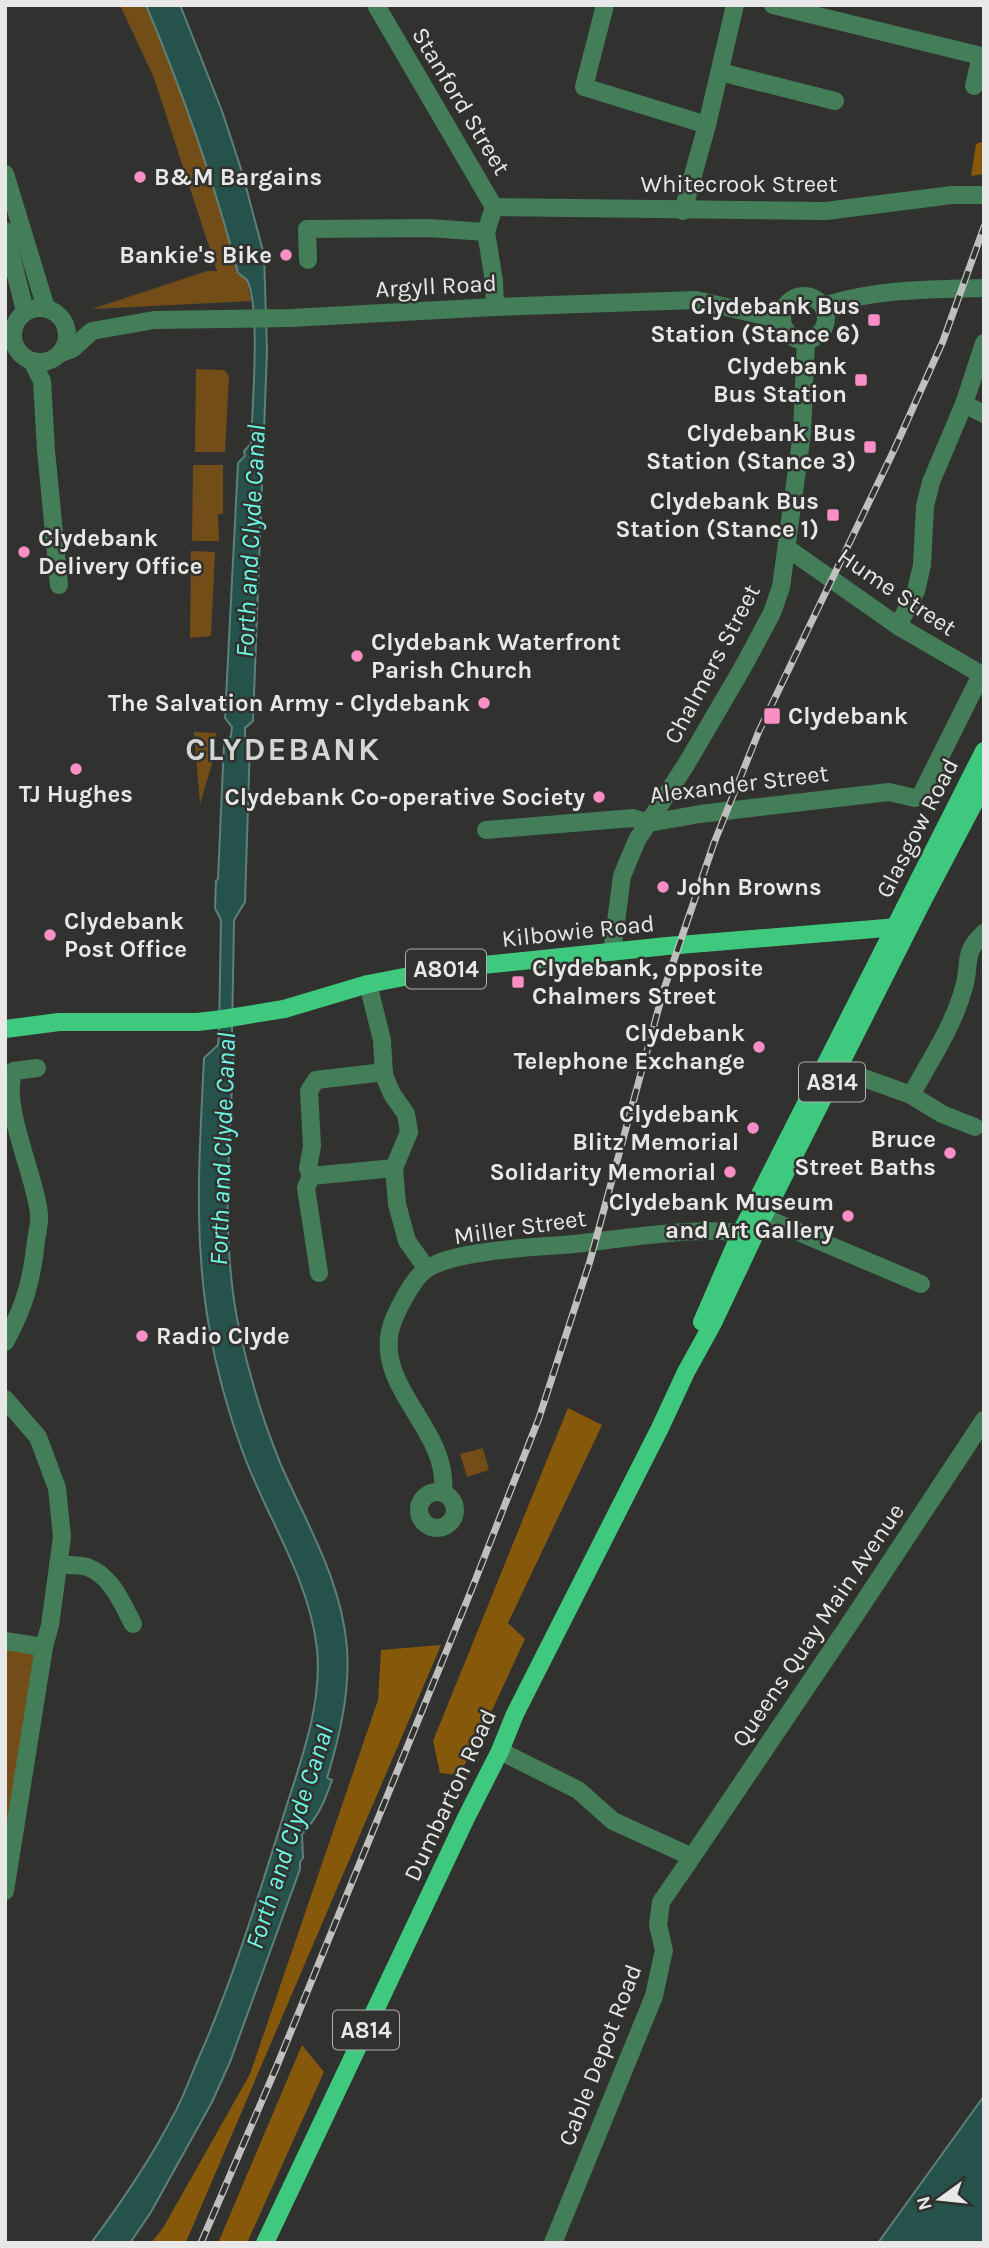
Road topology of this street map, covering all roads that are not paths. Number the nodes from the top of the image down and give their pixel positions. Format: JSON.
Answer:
{"nodes":[{"id":1,"x":376,"y":5,"type":"edge"},
{"id":2,"x":605,"y":5,"type":"edge"},
{"id":3,"x":735,"y":5,"type":"edge"},
{"id":4,"x":773,"y":5,"type":"edge"},
{"id":5,"x":720,"y":72,"type":"junction"},
{"id":6,"x":974,"y":86,"type":"dead end"},
{"id":7,"x":835,"y":101,"type":"dead end"},
{"id":8,"x":707,"y":125,"type":"junction"},
{"id":9,"x":5,"y":174,"type":"edge"},
{"id":10,"x":984,"y":195,"type":"edge"},
{"id":11,"x":494,"y":207,"type":"junction"},
{"id":12,"x":683,"y":211,"type":"junction"},
{"id":13,"x":5,"y":231,"type":"edge"},
{"id":14,"x":486,"y":232,"type":"junction"},
{"id":15,"x":307,"y":260,"type":"dead end"},
{"id":16,"x":984,"y":288,"type":"edge"},
{"id":17,"x":824,"y":306,"type":"junction"},
{"id":18,"x":495,"y":307,"type":"junction"},
{"id":19,"x":46,"y":308,"type":"junction"},
{"id":20,"x":16,"y":318,"type":"edge"},
{"id":21,"x":782,"y":320,"type":"junction"},
{"id":22,"x":65,"y":324,"type":"junction"},
{"id":23,"x":92,"y":331,"type":"junction"},
{"id":24,"x":806,"y":340,"type":"junction"},
{"id":25,"x":984,"y":343,"type":"edge"},
{"id":26,"x":10,"y":345,"type":"edge"},
{"id":27,"x":57,"y":356,"type":"junction"},
{"id":28,"x":32,"y":361,"type":"junction"},
{"id":29,"x":42,"y":381,"type":"junction"},
{"id":30,"x":964,"y":404,"type":"junction"},
{"id":31,"x":984,"y":414,"type":"edge"},
{"id":32,"x":788,"y":548,"type":"junction"},
{"id":33,"x":59,"y":585,"type":"dead end"},
{"id":34,"x":898,"y":626,"type":"junction"},
{"id":35,"x":982,"y":675,"type":"edge"},
{"id":36,"x":984,"y":751,"type":"edge"},
{"id":37,"x":982,"y":790,"type":"edge"},
{"id":38,"x":649,"y":823,"type":"junction"},
{"id":39,"x":486,"y":830,"type":"dead end"},
{"id":40,"x":902,"y":926,"type":"junction"},
{"id":41,"x":984,"y":933,"type":"edge"},
{"id":42,"x":612,"y":952,"type":"junction"},
{"id":43,"x":368,"y":985,"type":"junction"},
{"id":44,"x":5,"y":1029,"type":"edge"},
{"id":45,"x":37,"y":1068,"type":"dead end"},
{"id":46,"x":839,"y":1069,"type":"junction"},
{"id":47,"x":384,"y":1072,"type":"junction"},
{"id":48,"x":911,"y":1095,"type":"junction"},
{"id":49,"x":975,"y":1127,"type":"dead end"},
{"id":50,"x":394,"y":1168,"type":"junction"},
{"id":51,"x":311,"y":1176,"type":"junction"},
{"id":52,"x":763,"y":1217,"type":"junction"},
{"id":53,"x":747,"y":1235,"type":"junction"},
{"id":54,"x":427,"y":1269,"type":"junction"},
{"id":55,"x":319,"y":1273,"type":"dead end"},
{"id":56,"x":921,"y":1284,"type":"dead end"},
{"id":57,"x":5,"y":1342,"type":"edge"},
{"id":58,"x":5,"y":1399,"type":"edge"},
{"id":59,"x":984,"y":1420,"type":"edge"},
{"id":60,"x":443,"y":1492,"type":"dead end"},
{"id":61,"x":58,"y":1565,"type":"junction"},
{"id":62,"x":133,"y":1624,"type":"dead end"},
{"id":63,"x":5,"y":1641,"type":"edge"},
{"id":64,"x":44,"y":1647,"type":"junction"},
{"id":65,"x":500,"y":1751,"type":"junction"},
{"id":66,"x":692,"y":1857,"type":"junction"},
{"id":67,"x":5,"y":1891,"type":"edge"},
{"id":68,"x":265,"y":2243,"type":"edge"},
{"id":69,"x":553,"y":2243,"type":"edge"}],
"edges":[{"from":1,"to":11,"type":"street","name":"Stanford Street"},
{"from":2,"to":8,"type":"street"},
{"from":3,"to":5,"type":"street"},
{"from":4,"to":6,"type":"street"},
{"from":5,"to":7,"type":"street"},
{"from":5,"to":8,"type":"street"},
{"from":8,"to":12,"type":"street"},
{"from":9,"to":19,"type":"street"},
{"from":10,"to":12,"type":"street","name":"Whitecrook Street"},
{"from":11,"to":12,"type":"street","name":"Whitecrook Street"},
{"from":11,"to":14,"type":"street","name":"Stanford Street"},
{"from":13,"to":20,"type":"street"},
{"from":14,"to":15,"type":"street"},
{"from":14,"to":18,"type":"street","name":"Stanford Street"},
{"from":16,"to":17,"type":"street"},
{"from":17,"to":21,"type":"street"},
{"from":17,"to":24,"type":"street"},
{"from":18,"to":21,"type":"street","name":"Argyll Road"},
{"from":18,"to":23,"type":"street","name":"Argyll Road"},
{"from":19,"to":20,"type":"street"},
{"from":19,"to":22,"type":"street"},
{"from":20,"to":26,"type":"street"},
{"from":21,"to":24,"type":"street"},
{"from":22,"to":23,"type":"street","name":"Argyll Road"},
{"from":22,"to":27,"type":"street"},
{"from":23,"to":27,"type":"street","name":"Argyll Road"},
{"from":24,"to":32,"type":"street","name":"Chalmers Street"},
{"from":25,"to":30,"type":"street"},
{"from":26,"to":28,"type":"street"},
{"from":27,"to":28,"type":"street"},
{"from":27,"to":29,"type":"street"},
{"from":28,"to":29,"type":"street"},
{"from":29,"to":33,"type":"street"},
{"from":30,"to":31,"type":"street"},
{"from":30,"to":34,"type":"street"},
{"from":32,"to":34,"type":"street","name":"Hume Street"},
{"from":32,"to":38,"type":"street","name":"Chalmers Street"},
{"from":34,"to":35,"type":"street","name":"Hume Street"},
{"from":35,"to":38,"type":"street","name":"Alexander Street"},
{"from":36,"to":40,"type":"main road","name":"Glasgow Road","number":"A814"},
{"from":37,"to":40,"type":"main road","name":"Glasgow Road","number":"A814"},
{"from":38,"to":39,"type":"street","name":"Alexander Street"},
{"from":38,"to":42,"type":"street","name":"Chalmers Street"},
{"from":40,"to":42,"type":"main road","name":"Kilbowie Road","number":"A8014"},
{"from":40,"to":46,"type":"main road","name":"Dumbarton Road","number":"A814"},
{"from":40,"to":53,"type":"main road","name":"Dumbarton Road","number":"A814"},
{"from":41,"to":48,"type":"street"},
{"from":42,"to":43,"type":"main road","name":"Kilbowie Road","number":"A8014"},
{"from":43,"to":44,"type":"main road","name":"Kilbowie Road","number":"A8014"},
{"from":43,"to":47,"type":"street"},
{"from":45,"to":57,"type":"street"},
{"from":46,"to":48,"type":"street"},
{"from":46,"to":52,"type":"main road","name":"Dumbarton Road","number":"A814"},
{"from":47,"to":50,"type":"street"},
{"from":47,"to":51,"type":"street"},
{"from":48,"to":49,"type":"street"},
{"from":50,"to":51,"type":"street"},
{"from":50,"to":54,"type":"street"},
{"from":51,"to":55,"type":"street"},
{"from":52,"to":53,"type":"main road","name":"Dumbarton Road","number":"A814"},
{"from":52,"to":56,"type":"street"},
{"from":53,"to":54,"type":"street","name":"Miller Street"},
{"from":53,"to":65,"type":"main road","name":"Dumbarton Road","number":"A814"},
{"from":54,"to":60,"type":"street","name":"Miller Street"},
{"from":58,"to":61,"type":"street"},
{"from":59,"to":66,"type":"street","name":"Queens Quay Main Avenue"},
{"from":61,"to":62,"type":"street"},
{"from":61,"to":64,"type":"street"},
{"from":63,"to":64,"type":"street"},
{"from":64,"to":67,"type":"street"},
{"from":65,"to":66,"type":"street"},
{"from":65,"to":68,"type":"main road","name":"Dumbarton Road","number":"A814"},
{"from":66,"to":69,"type":"street","name":"Cable Depot Road"}]}
